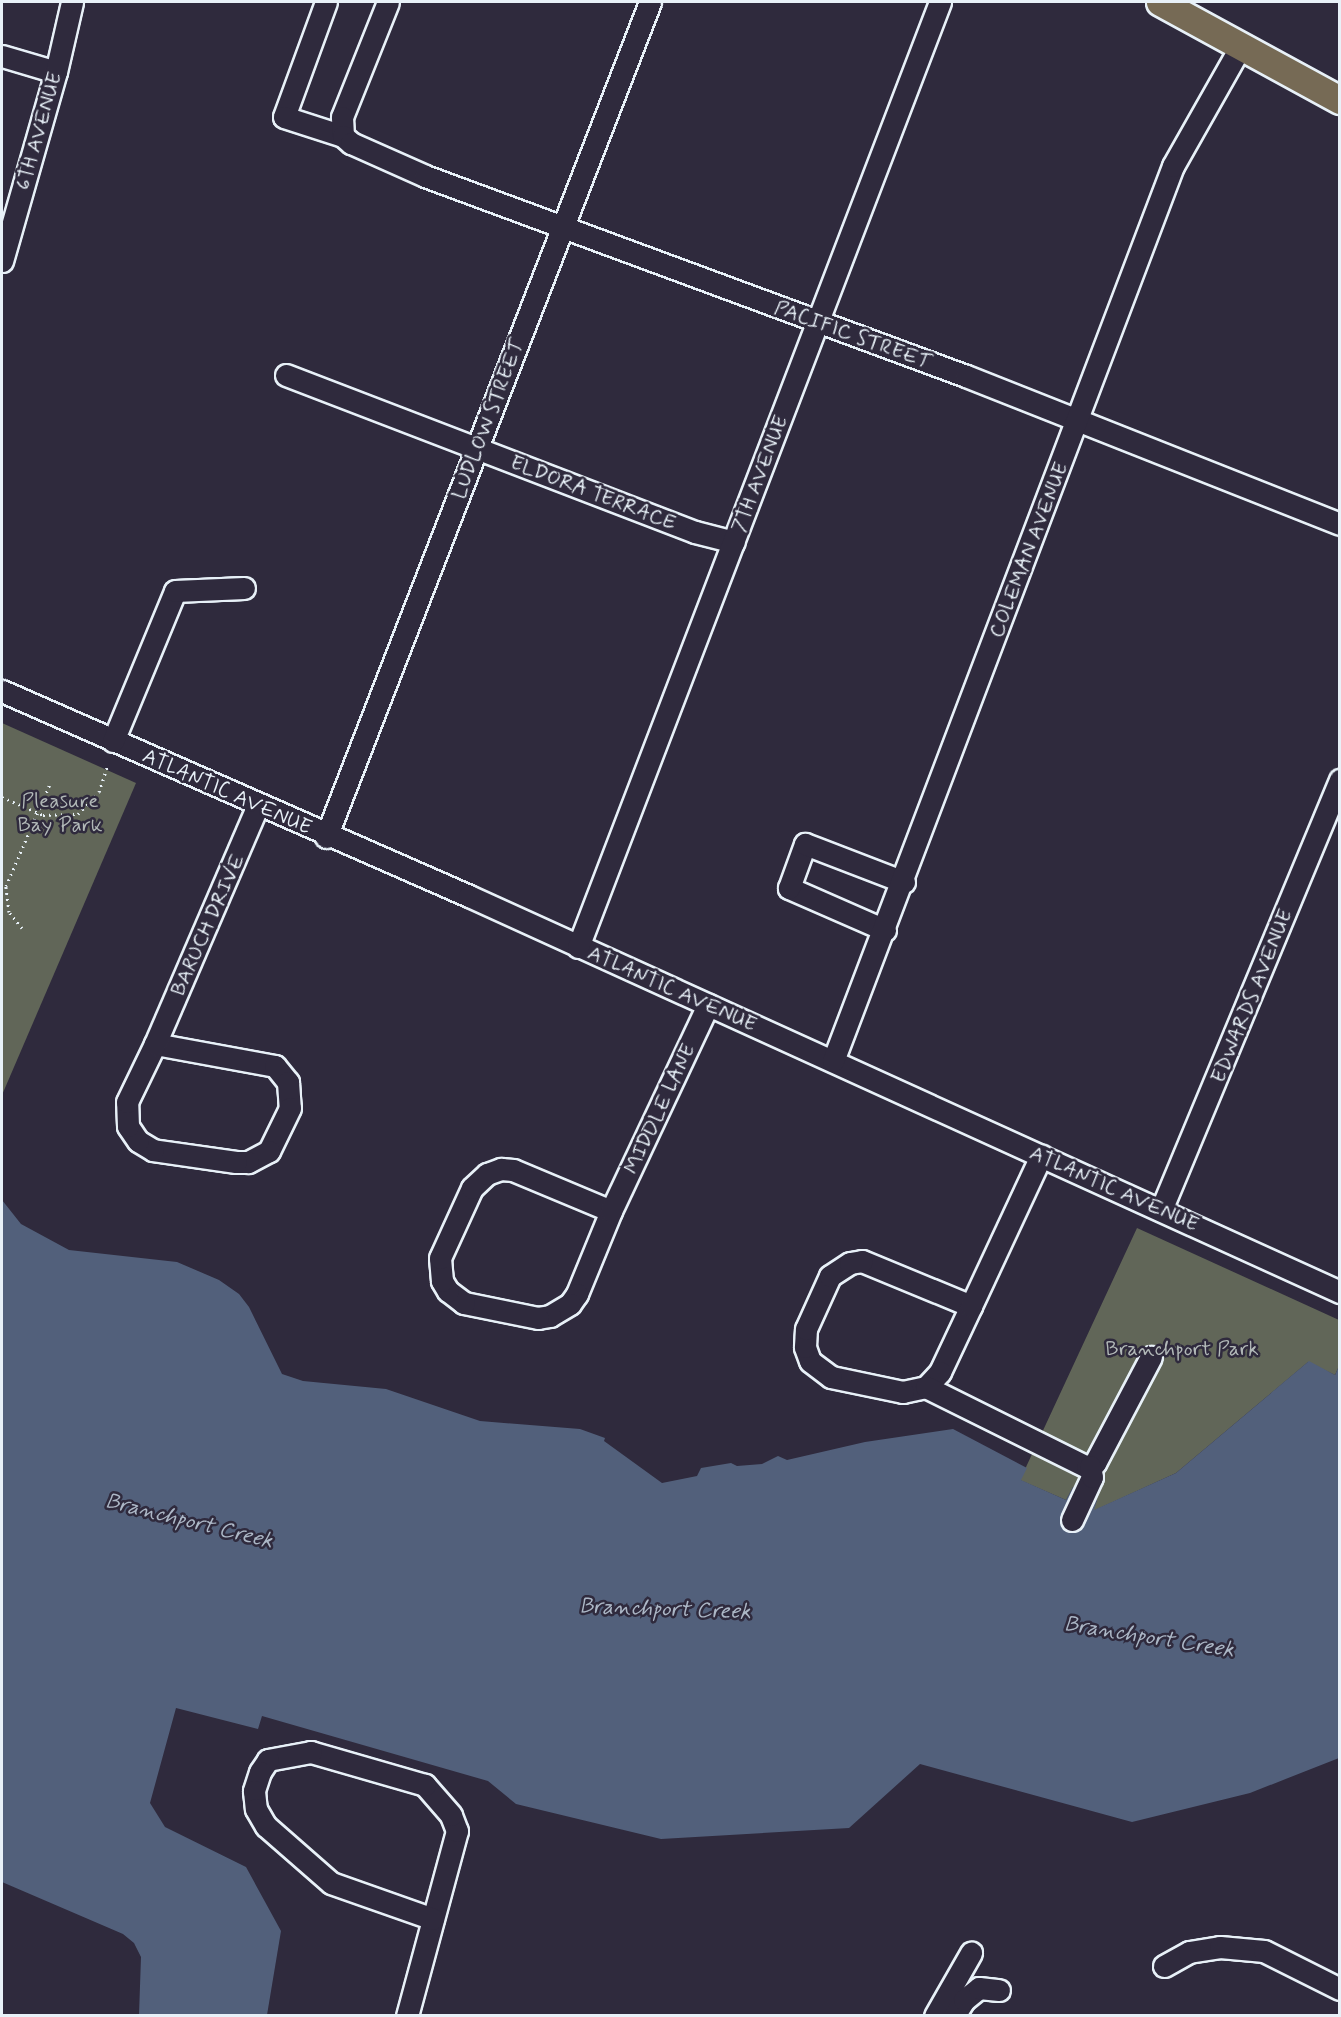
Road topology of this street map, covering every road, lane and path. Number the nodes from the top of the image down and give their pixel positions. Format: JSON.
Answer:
{"nodes":[{"id":1,"x":72,"y":2,"type":"edge"},
{"id":2,"x":326,"y":2,"type":"edge"},
{"id":3,"x":388,"y":2,"type":"edge"},
{"id":4,"x":650,"y":2,"type":"edge"},
{"id":5,"x":940,"y":2,"type":"edge"},
{"id":6,"x":1160,"y":2,"type":"edge"},
{"id":7,"x":1241,"y":46,"type":"junction"},
{"id":8,"x":2,"y":56,"type":"edge"},
{"id":9,"x":56,"y":72,"type":"junction"},
{"id":10,"x":1340,"y":100,"type":"edge"},
{"id":11,"x":343,"y":136,"type":"junction"},
{"id":12,"x":562,"y":225,"type":"junction"},
{"id":13,"x":2,"y":261,"type":"edge"},
{"id":14,"x":818,"y":323,"type":"junction"},
{"id":15,"x":286,"y":375,"type":"dead end"},
{"id":16,"x":1078,"y":421,"type":"junction"},
{"id":17,"x":476,"y":448,"type":"junction"},
{"id":18,"x":1340,"y":524,"type":"edge"},
{"id":19,"x":734,"y":542,"type":"junction"},
{"id":20,"x":244,"y":588,"type":"dead end"},
{"id":21,"x":2,"y":691,"type":"edge"},
{"id":22,"x":113,"y":741,"type":"junction"},
{"id":23,"x":108,"y":764,"type":"dead end"},
{"id":24,"x":1340,"y":780,"type":"edge"},
{"id":25,"x":50,"y":784,"type":"dead end"},
{"id":26,"x":2,"y":797,"type":"edge"},
{"id":27,"x":258,"y":805,"type":"junction"},
{"id":28,"x":37,"y":813,"type":"junction"},
{"id":29,"x":327,"y":837,"type":"junction"},
{"id":30,"x":904,"y":882,"type":"junction"},
{"id":31,"x":6,"y":897,"type":"junction"},
{"id":32,"x":2,"y":900,"type":"edge"},
{"id":33,"x":22,"y":928,"type":"dead end"},
{"id":34,"x":885,"y":930,"type":"junction"},
{"id":35,"x":579,"y":947,"type":"junction"},
{"id":36,"x":708,"y":1005,"type":"junction"},
{"id":37,"x":155,"y":1044,"type":"junction"},
{"id":38,"x":833,"y":1061,"type":"junction"},
{"id":39,"x":1041,"y":1156,"type":"junction"},
{"id":40,"x":1161,"y":1210,"type":"junction"},
{"id":41,"x":610,"y":1211,"type":"junction"},
{"id":42,"x":1340,"y":1292,"type":"edge"},
{"id":43,"x":971,"y":1306,"type":"junction"},
{"id":44,"x":1151,"y":1357,"type":"dead end"},
{"id":45,"x":926,"y":1387,"type":"junction"},
{"id":46,"x":1090,"y":1466,"type":"junction"},
{"id":47,"x":1072,"y":1520,"type":"dead end"},
{"id":48,"x":433,"y":1919,"type":"junction"},
{"id":49,"x":971,"y":1953,"type":"dead end"},
{"id":50,"x":1164,"y":1966,"type":"dead end"},
{"id":51,"x":1340,"y":1989,"type":"edge"},
{"id":52,"x":999,"y":1990,"type":"dead end"},
{"id":53,"x":407,"y":2016,"type":"edge"},
{"id":54,"x":935,"y":2016,"type":"edge"},
{"id":55,"x":954,"y":2016,"type":"edge"}],
"edges":[{"from":1,"to":9,"type":"street","name":"6TH AVENUE"},
{"from":2,"to":11,"type":"street","name":"PACIFIC STREET"},
{"from":3,"to":11,"type":"street"},
{"from":4,"to":12,"type":"street","name":"LUDLOW STREET"},
{"from":5,"to":14,"type":"street","name":"7TH AVENUE"},
{"from":6,"to":7,"type":"main road"},
{"from":7,"to":10,"type":"main road"},
{"from":7,"to":16,"type":"street","name":"COLEMAN AVENUE"},
{"from":8,"to":9,"type":"street"},
{"from":9,"to":13,"type":"street","name":"6TH AVENUE"},
{"from":11,"to":12,"type":"street","name":"PACIFIC STREET"},
{"from":12,"to":14,"type":"street","name":"PACIFIC STREET"},
{"from":12,"to":17,"type":"street","name":"LUDLOW STREET"},
{"from":14,"to":16,"type":"street","name":"PACIFIC STREET"},
{"from":14,"to":19,"type":"street","name":"7TH AVENUE"},
{"from":15,"to":17,"type":"street","name":"ELDORA TERRACE"},
{"from":16,"to":18,"type":"street","name":"PACIFIC STREET"},
{"from":16,"to":30,"type":"street","name":"COLEMAN AVENUE"},
{"from":17,"to":19,"type":"street","name":"ELDORA TERRACE"},
{"from":17,"to":29,"type":"street","name":"LUDLOW STREET"},
{"from":19,"to":35,"type":"street","name":"7TH AVENUE"},
{"from":20,"to":22,"type":"street"},
{"from":21,"to":22,"type":"street","name":"ATLANTIC AVENUE"},
{"from":22,"to":27,"type":"street","name":"ATLANTIC AVENUE"},
{"from":23,"to":28,"type":"path"},
{"from":24,"to":40,"type":"street","name":"EDWARDS AVENUE"},
{"from":25,"to":28,"type":"path"},
{"from":26,"to":28,"type":"path"},
{"from":27,"to":29,"type":"street","name":"ATLANTIC AVENUE"},
{"from":27,"to":37,"type":"street","name":"BARUCH DRIVE"},
{"from":28,"to":31,"type":"path"},
{"from":29,"to":35,"type":"street","name":"ATLANTIC AVENUE"},
{"from":30,"to":34,"type":"street","name":"COLEMAN AVENUE"},
{"from":30,"to":34,"type":"street"},
{"from":31,"to":32,"type":"path"},
{"from":31,"to":33,"type":"path"},
{"from":34,"to":38,"type":"street","name":"COLEMAN AVENUE"},
{"from":35,"to":36,"type":"street","name":"ATLANTIC AVENUE"},
{"from":36,"to":38,"type":"street","name":"ATLANTIC AVENUE"},
{"from":36,"to":41,"type":"street","name":"MIDDLE LANE"},
{"from":37,"to":37,"type":"street","name":"BARUCH DRIVE"},
{"from":38,"to":39,"type":"street","name":"ATLANTIC AVENUE"},
{"from":39,"to":40,"type":"street","name":"ATLANTIC AVENUE"},
{"from":39,"to":43,"type":"street"},
{"from":40,"to":42,"type":"street","name":"ATLANTIC AVENUE"},
{"from":41,"to":41,"type":"street","name":"MIDDLE LANE"},
{"from":43,"to":45,"type":"street"},
{"from":43,"to":45,"type":"street"},
{"from":44,"to":46,"type":"street"},
{"from":45,"to":46,"type":"street"},
{"from":46,"to":47,"type":"street"},
{"from":48,"to":48,"type":"street"},
{"from":48,"to":53,"type":"street"},
{"from":49,"to":54,"type":"street"},
{"from":50,"to":51,"type":"street"},
{"from":52,"to":55,"type":"street"}]}
